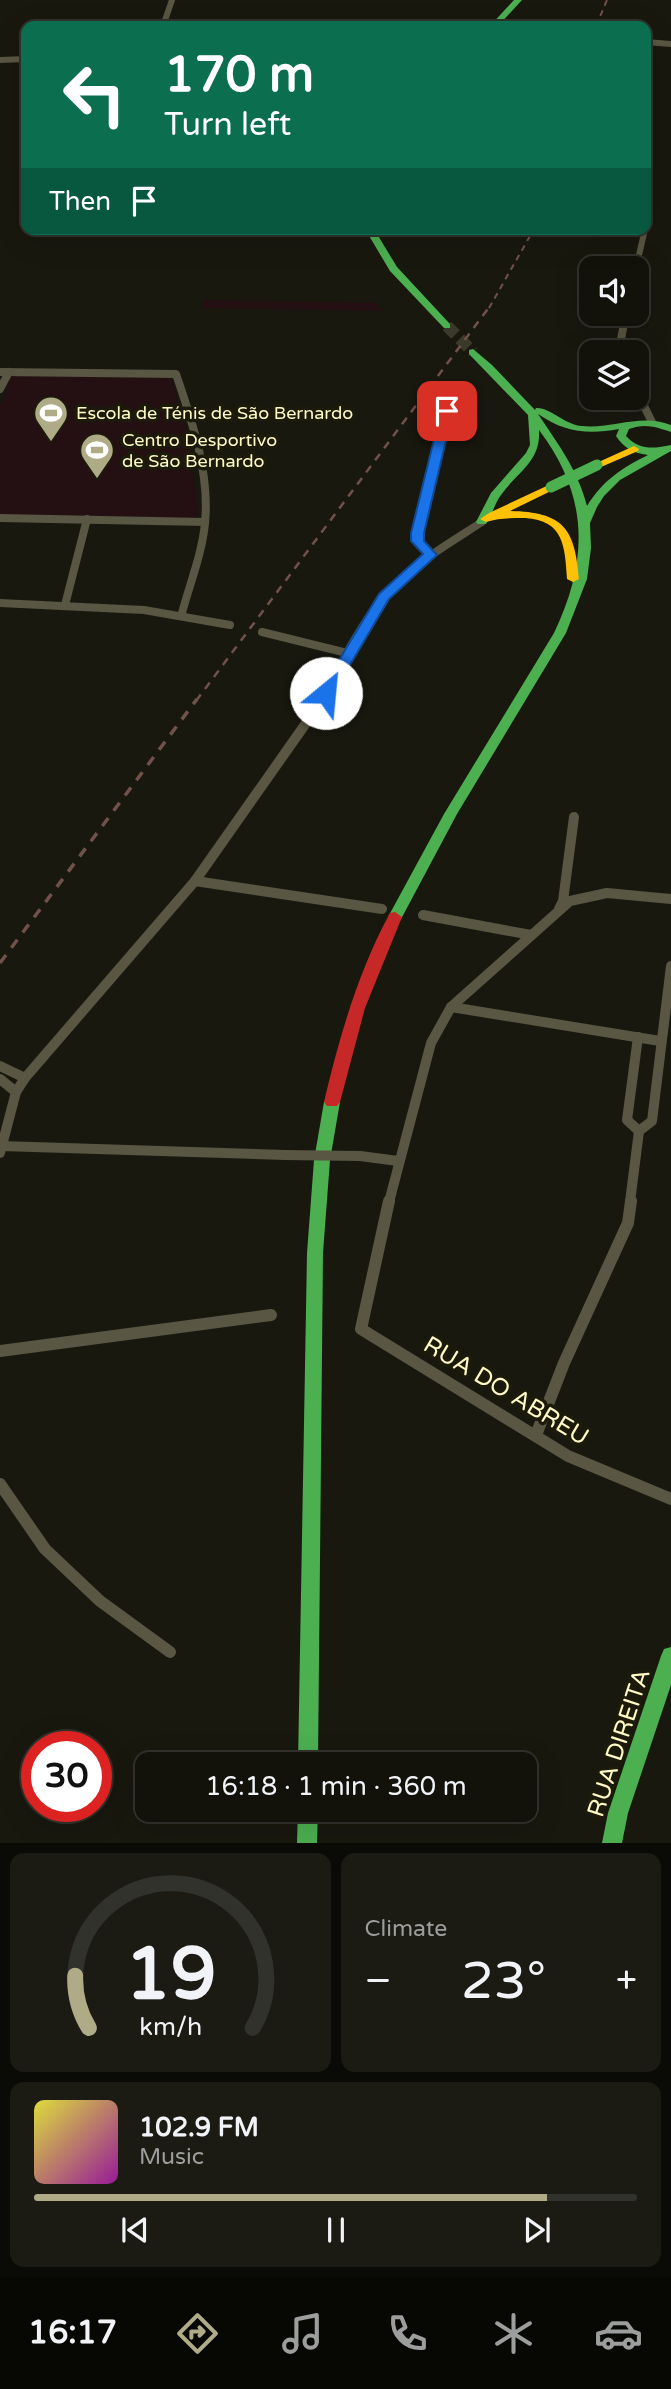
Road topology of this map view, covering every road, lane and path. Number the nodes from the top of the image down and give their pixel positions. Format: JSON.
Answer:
{"nodes":[{"id":1,"x":172,"y":0,"type":"edge"},
{"id":2,"x":518,"y":0,"type":"edge"},
{"id":3,"x":165,"y":21,"type":"edge"},
{"id":4,"x":499,"y":21,"type":"edge"},
{"id":5,"x":651,"y":43,"type":"edge"},
{"id":6,"x":671,"y":44,"type":"edge"},
{"id":7,"x":21,"y":59,"type":"edge"},
{"id":8,"x":0,"y":60,"type":"edge"},
{"id":9,"x":372,"y":235,"type":"edge"},
{"id":10,"x":644,"y":235,"type":"edge"},
{"id":11,"x":639,"y":256,"type":"edge"},
{"id":12,"x":447,"y":326,"type":"tunnel mouth"},
{"id":13,"x":473,"y":352,"type":"tunnel mouth"},
{"id":14,"x":4,"y":372,"type":"edge"},
{"id":15,"x":508,"y":385,"type":"junction"},
{"id":16,"x":0,"y":389,"type":"edge"},
{"id":17,"x":646,"y":410,"type":"edge"},
{"id":18,"x":447,"y":411,"type":"dead end"},
{"id":19,"x":533,"y":413,"type":"junction"},
{"id":20,"x":652,"y":422,"type":"junction"},
{"id":21,"x":631,"y":424,"type":"junction"},
{"id":22,"x":671,"y":429,"type":"edge"},
{"id":23,"x":634,"y":449,"type":"junction"},
{"id":24,"x":668,"y":449,"type":"edge"},
{"id":25,"x":495,"y":495,"type":"junction"},
{"id":26,"x":519,"y":508,"type":"junction"},
{"id":27,"x":0,"y":518,"type":"edge"},
{"id":28,"x":488,"y":518,"type":"junction"},
{"id":29,"x":87,"y":519,"type":"junction"},
{"id":30,"x":205,"y":523,"type":"junction"},
{"id":31,"x":584,"y":524,"type":"junction"},
{"id":32,"x":430,"y":555,"type":"junction"},
{"id":33,"x":0,"y":603,"type":"edge"},
{"id":34,"x":572,"y":604,"type":"junction"},
{"id":35,"x":65,"y":605,"type":"junction"},
{"id":36,"x":182,"y":613,"type":"junction"},
{"id":37,"x":230,"y":625,"type":"dead end"},
{"id":38,"x":262,"y":632,"type":"dead end"},
{"id":39,"x":348,"y":653,"type":"junction"},
{"id":40,"x":574,"y":817,"type":"dead end"},
{"id":41,"x":195,"y":881,"type":"junction"},
{"id":42,"x":671,"y":899,"type":"edge"},
{"id":43,"x":382,"y":909,"type":"dead end"},
{"id":44,"x":559,"y":911,"type":"junction"},
{"id":45,"x":423,"y":915,"type":"dead end"},
{"id":46,"x":531,"y":935,"type":"junction"},
{"id":47,"x":671,"y":966,"type":"edge"},
{"id":48,"x":451,"y":1007,"type":"junction"},
{"id":49,"x":638,"y":1037,"type":"junction"},
{"id":50,"x":660,"y":1041,"type":"junction"},
{"id":51,"x":0,"y":1066,"type":"edge"},
{"id":52,"x":25,"y":1078,"type":"junction"},
{"id":53,"x":0,"y":1079,"type":"edge"},
{"id":54,"x":16,"y":1092,"type":"junction"},
{"id":55,"x":639,"y":1131,"type":"junction"},
{"id":56,"x":1,"y":1150,"type":"edge"},
{"id":57,"x":398,"y":1161,"type":"junction"},
{"id":58,"x":271,"y":1315,"type":"dead end"},
{"id":59,"x":0,"y":1351,"type":"edge"},
{"id":60,"x":536,"y":1435,"type":"junction"},
{"id":61,"x":0,"y":1484,"type":"edge"},
{"id":62,"x":671,"y":1499,"type":"edge"},
{"id":63,"x":170,"y":1652,"type":"dead end"},
{"id":64,"x":671,"y":1656,"type":"edge"},
{"id":65,"x":308,"y":1752,"type":"edge"},
{"id":66,"x":308,"y":1822,"type":"edge"},
{"id":67,"x":307,"y":1843,"type":"edge"},
{"id":68,"x":612,"y":1843,"type":"edge"}],
"edges":[{"from":1,"to":3,"type":"street"},
{"from":2,"to":4,"type":"main road"},
{"from":5,"to":6,"type":"street"},
{"from":7,"to":8,"type":"street"},
{"from":9,"to":12,"type":"main road"},
{"from":10,"to":11,"type":"street"},
{"from":13,"to":15,"type":"main road"},
{"from":14,"to":16,"type":"street"},
{"from":14,"to":30,"type":"street"},
{"from":15,"to":19,"type":"main road"},
{"from":15,"to":21,"type":"main road"},
{"from":17,"to":20,"type":"street"},
{"from":18,"to":32,"type":"street"},
{"from":19,"to":25,"type":"main road"},
{"from":19,"to":31,"type":"main road"},
{"from":20,"to":21,"type":"main road"},
{"from":20,"to":22,"type":"main road"},
{"from":21,"to":23,"type":"main road"},
{"from":23,"to":24,"type":"main road"},
{"from":23,"to":26,"type":"main road","bridge":true},
{"from":24,"to":31,"type":"main road"},
{"from":25,"to":26,"type":"main road"},
{"from":25,"to":28,"type":"main road"},
{"from":26,"to":28,"type":"main road"},
{"from":26,"to":34,"type":"main road"},
{"from":27,"to":29,"type":"street"},
{"from":28,"to":32,"type":"street"},
{"from":29,"to":30,"type":"street"},
{"from":29,"to":35,"type":"street"},
{"from":30,"to":36,"type":"street"},
{"from":31,"to":34,"type":"main road"},
{"from":32,"to":39,"type":"street"},
{"from":33,"to":35,"type":"street"},
{"from":34,"to":65,"type":"main road"},
{"from":35,"to":36,"type":"street"},
{"from":36,"to":37,"type":"street"},
{"from":38,"to":39,"type":"street"},
{"from":39,"to":41,"type":"street"},
{"from":40,"to":44,"type":"street"},
{"from":41,"to":43,"type":"street"},
{"from":41,"to":52,"type":"street"},
{"from":42,"to":44,"type":"street"},
{"from":44,"to":46,"type":"street"},
{"from":45,"to":46,"type":"street"},
{"from":46,"to":48,"type":"street"},
{"from":47,"to":50,"type":"street"},
{"from":48,"to":49,"type":"street"},
{"from":48,"to":57,"type":"street"},
{"from":49,"to":50,"type":"street"},
{"from":49,"to":55,"type":"street"},
{"from":50,"to":55,"type":"street"},
{"from":51,"to":52,"type":"street"},
{"from":52,"to":54,"type":"street"},
{"from":53,"to":54,"type":"street"},
{"from":54,"to":56,"type":"street"},
{"from":55,"to":60,"type":"street"},
{"from":56,"to":57,"type":"street","bridge":true},
{"from":57,"to":60,"type":"street","name":"RUA DO ABREU"},
{"from":58,"to":59,"type":"street"},
{"from":60,"to":62,"type":"street","name":"RUA DO ABREU"},
{"from":61,"to":63,"type":"street"},
{"from":64,"to":68,"type":"main road","name":"RUA DIREITA"},
{"from":66,"to":67,"type":"main road"}]}
